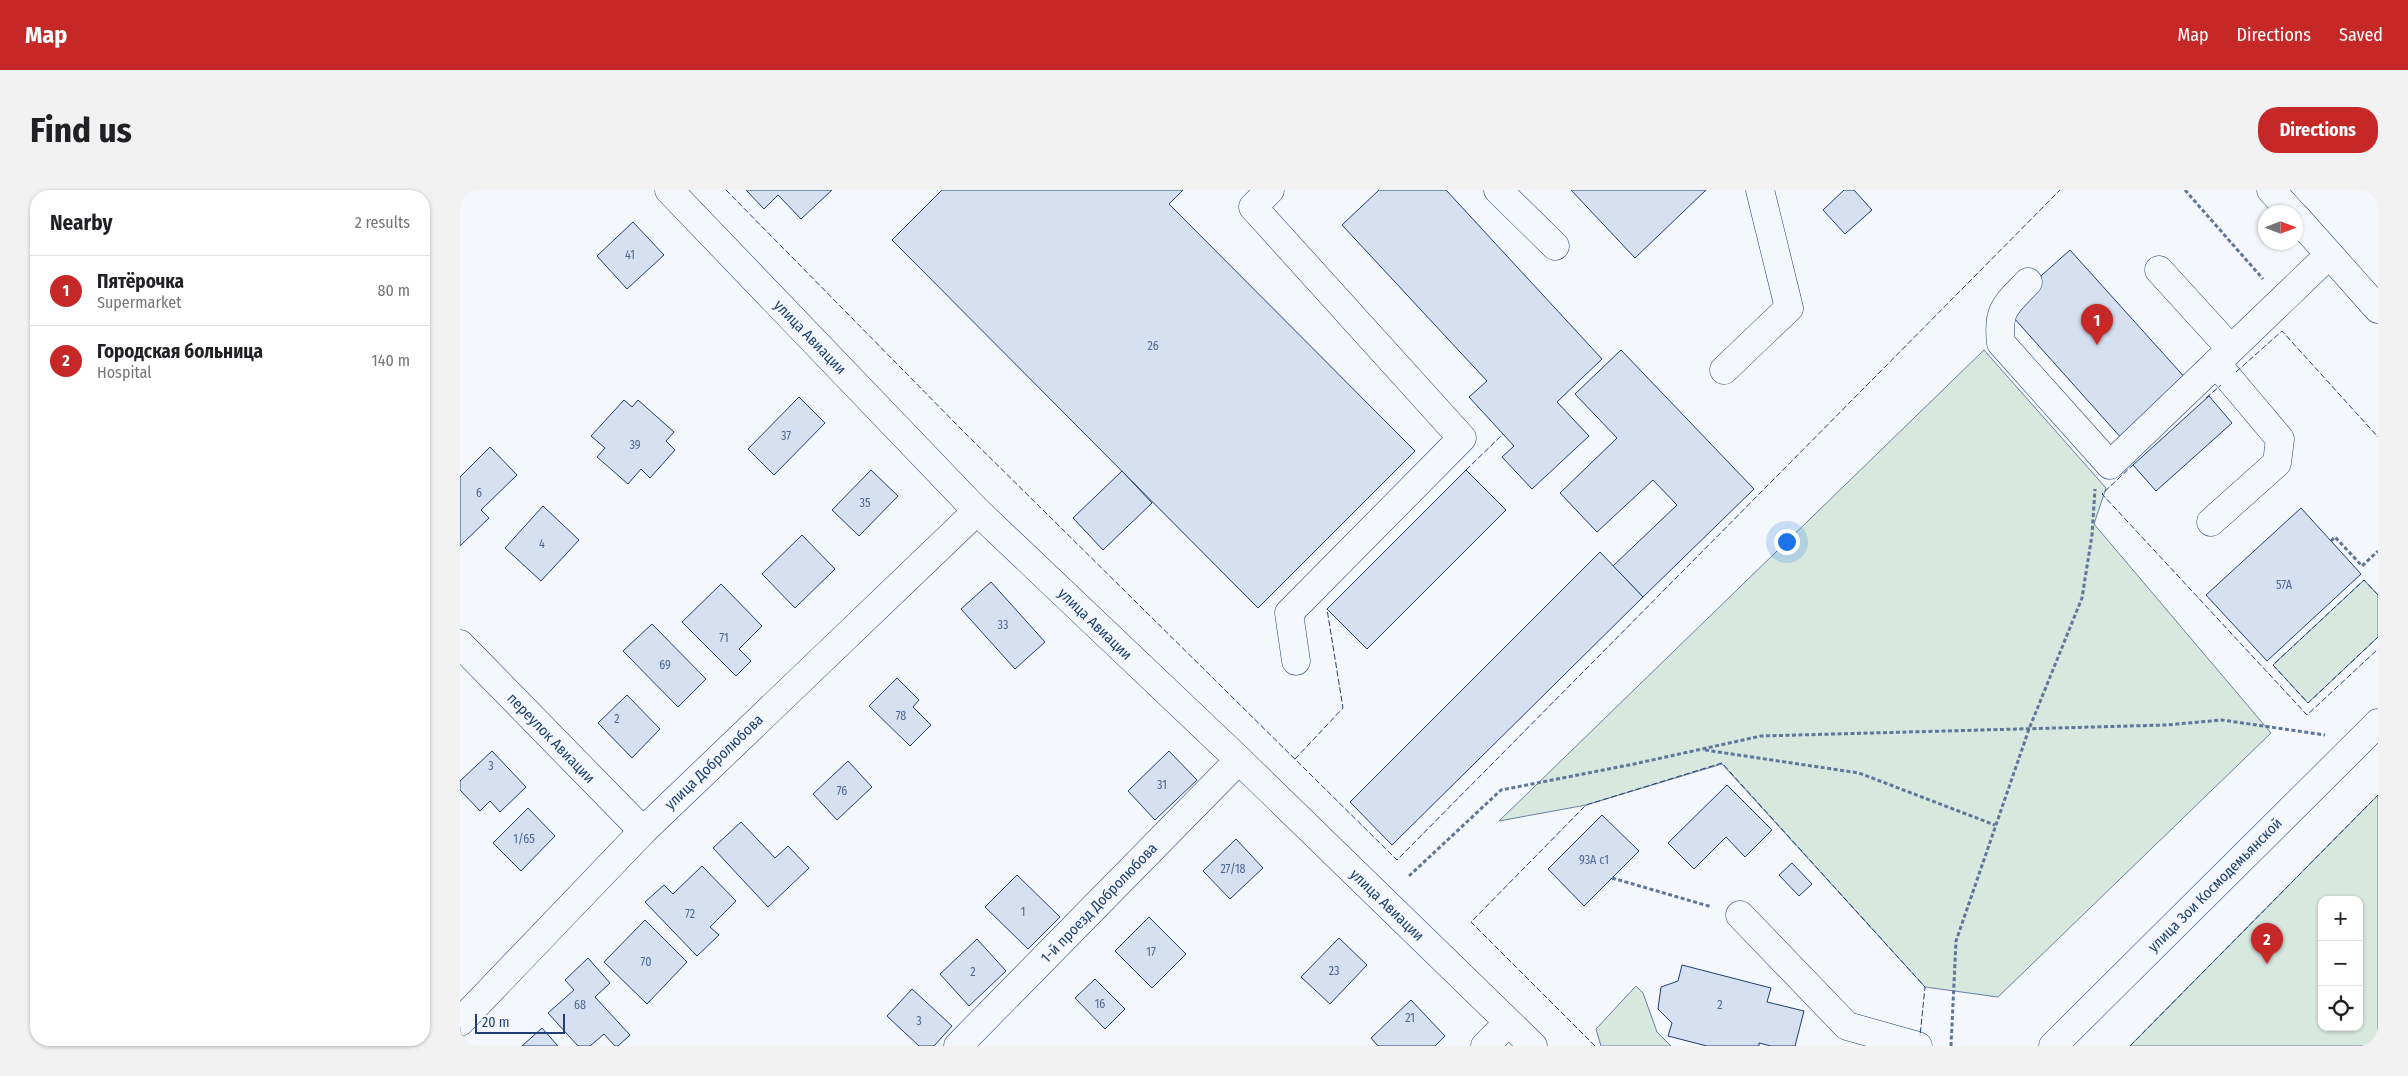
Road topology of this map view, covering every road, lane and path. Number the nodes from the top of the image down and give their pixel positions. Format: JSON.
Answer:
{"nodes":[{"id":1,"x":669,"y":190,"type":"edge"},
{"id":2,"x":1270,"y":190,"type":"edge"},
{"id":3,"x":1498,"y":190,"type":"edge"},
{"id":4,"x":1760,"y":190,"type":"edge"},
{"id":5,"x":2185,"y":190,"type":"edge"},
{"id":6,"x":2271,"y":190,"type":"edge"},
{"id":7,"x":2285,"y":205,"type":"edge"},
{"id":8,"x":2303,"y":225,"type":"edge"},
{"id":9,"x":1555,"y":246,"type":"dead end"},
{"id":10,"x":2329,"y":255,"type":"junction"},
{"id":11,"x":2159,"y":270,"type":"dead end"},
{"id":12,"x":2028,"y":282,"type":"dead end"},
{"id":13,"x":2282,"y":300,"type":"junction"},
{"id":14,"x":2378,"y":309,"type":"edge"},
{"id":15,"x":2223,"y":356,"type":"junction"},
{"id":16,"x":1724,"y":370,"type":"dead end"},
{"id":17,"x":2104,"y":457,"type":"junction"},
{"id":18,"x":977,"y":511,"type":"junction"},
{"id":19,"x":2211,"y":522,"type":"dead end"},
{"id":20,"x":2331,"y":541,"type":"dead end"},
{"id":21,"x":2378,"y":551,"type":"edge"},
{"id":22,"x":460,"y":644,"type":"edge"},
{"id":23,"x":1296,"y":661,"type":"dead end"},
{"id":24,"x":2029,"y":729,"type":"junction"},
{"id":25,"x":2370,"y":731,"type":"edge"},
{"id":26,"x":1702,"y":749,"type":"junction"},
{"id":27,"x":1239,"y":760,"type":"junction"},
{"id":28,"x":1995,"y":825,"type":"junction"},
{"id":29,"x":643,"y":831,"type":"junction"},
{"id":30,"x":1409,"y":876,"type":"dead end"},
{"id":31,"x":1612,"y":878,"type":"dead end"},
{"id":32,"x":1740,"y":915,"type":"joint"},
{"id":33,"x":460,"y":1022,"type":"edge"},
{"id":34,"x":1508,"y":1023,"type":"junction"},
{"id":35,"x":958,"y":1046,"type":"edge"},
{"id":36,"x":1485,"y":1046,"type":"edge"},
{"id":37,"x":1533,"y":1046,"type":"edge"},
{"id":38,"x":1918,"y":1046,"type":"edge"},
{"id":39,"x":1951,"y":1046,"type":"edge"},
{"id":40,"x":2053,"y":1046,"type":"edge"}],
"edges":[{"from":1,"to":18,"type":"street","name":"улица Авиации"},
{"from":2,"to":23,"type":"street"},
{"from":3,"to":9,"type":"street"},
{"from":4,"to":16,"type":"street"},
{"from":5,"to":13,"type":"path"},
{"from":6,"to":7,"type":"street"},
{"from":8,"to":10,"type":"street"},
{"from":10,"to":13,"type":"street"},
{"from":10,"to":14,"type":"street"},
{"from":11,"to":15,"type":"street"},
{"from":12,"to":17,"type":"street"},
{"from":13,"to":15,"type":"street"},
{"from":15,"to":17,"type":"street"},
{"from":15,"to":19,"type":"street"},
{"from":17,"to":24,"type":"path"},
{"from":18,"to":27,"type":"street","name":"улица Авиации"},
{"from":18,"to":29,"type":"street","name":"улица Добролюбова"},
{"from":20,"to":21,"type":"path"},
{"from":22,"to":29,"type":"street","name":"переулок Авиации"},
{"from":24,"to":25,"type":"path"},
{"from":24,"to":26,"type":"path"},
{"from":24,"to":28,"type":"path"},
{"from":25,"to":40,"type":"street","name":"улица Зои Космодемьянской"},
{"from":26,"to":28,"type":"path"},
{"from":26,"to":30,"type":"path"},
{"from":27,"to":34,"type":"street","name":"улица Авиации"},
{"from":27,"to":35,"type":"street","name":"1-й проезд Добролюбова"},
{"from":28,"to":39,"type":"path"},
{"from":29,"to":33,"type":"street","name":"улица Добролюбова"},
{"from":31,"to":32,"type":"path"},
{"from":32,"to":38,"type":"street"},
{"from":34,"to":36,"type":"street"},
{"from":34,"to":37,"type":"street","name":"улица Авиации"}]}
